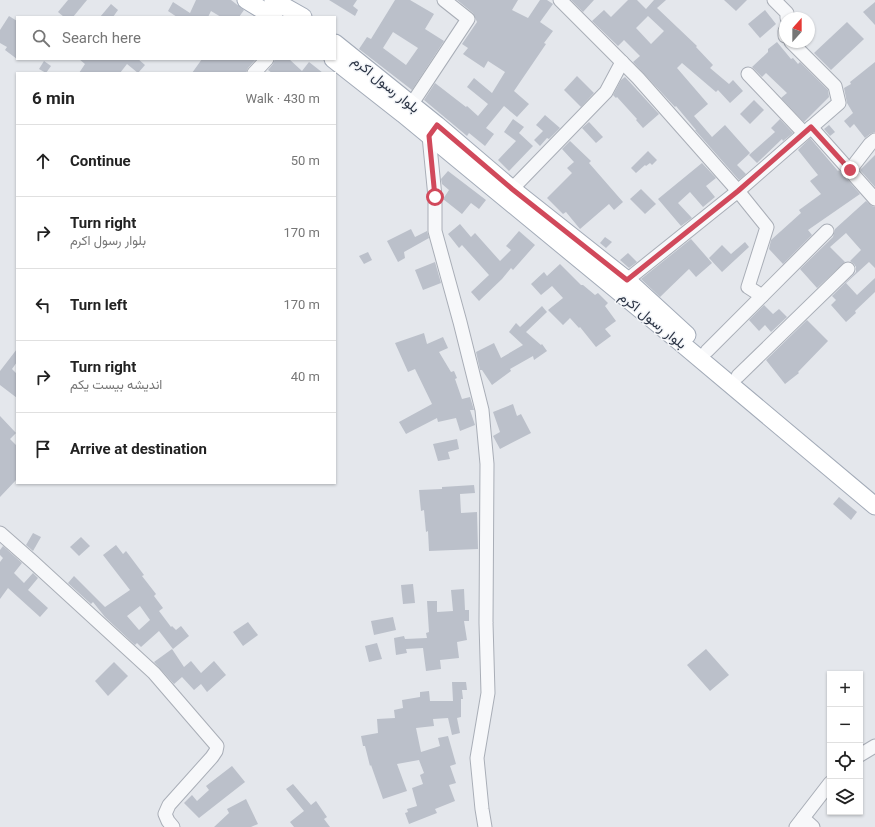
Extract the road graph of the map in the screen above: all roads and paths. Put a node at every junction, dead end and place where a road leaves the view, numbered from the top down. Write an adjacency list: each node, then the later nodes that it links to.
1 (246, 0): 7 (main road)
2 (273, 0): 8 (main road)
3 (444, 0): 16 (street)
4 (560, 0): 13 (street)
5 (774, 0): 6 (street)
6 (786, 12)
7 (272, 16)
8 (301, 16)
9 (336, 44): 16 (main road, بلوار رسول اکرم)
10 (797, 48): 18 (street)
11 (266, 60): 14 (street)
12 (334, 60): 17 (main road, بلوار رسول اکرم)
13 (622, 62): 21 (street); 22 (street)
14 (255, 72)
15 (748, 74): 18 (street)
16 (411, 105): 17 (main road, بلوار رسول اکرم)
17 (433, 130): 21 (main road, بلوار رسول اکرم); 31 (main road, بلوار رسول اکرم); 38 (street)
18 (808, 130): 20 (street); 22 (street)
19 (875, 140): 20 (street)
20 (850, 170): 23 (street)
21 (512, 189): 26 (main road, بلوار رسول اکرم)
22 (738, 191): 26 (street); 27 (street)
23 (875, 199)
24 (827, 231): 27 (street)
25 (848, 269): 29 (street)
26 (627, 280): 28 (main road, بلوار رسول اکرم)
27 (762, 296): 28 (street)
28 (707, 351): 29 (main road, بلوار رسول اکرم)
29 (738, 376): 30 (main road, بلوار رسول اکرم)
30 (875, 491)
31 (875, 506)
32 (0, 533): 37 (street)
33 (875, 746): 34 (street)
34 (863, 753)
35 (827, 787): 36 (street)
36 (800, 822): 39 (street)
37 (173, 827)
38 (485, 827)
39 (813, 827)

